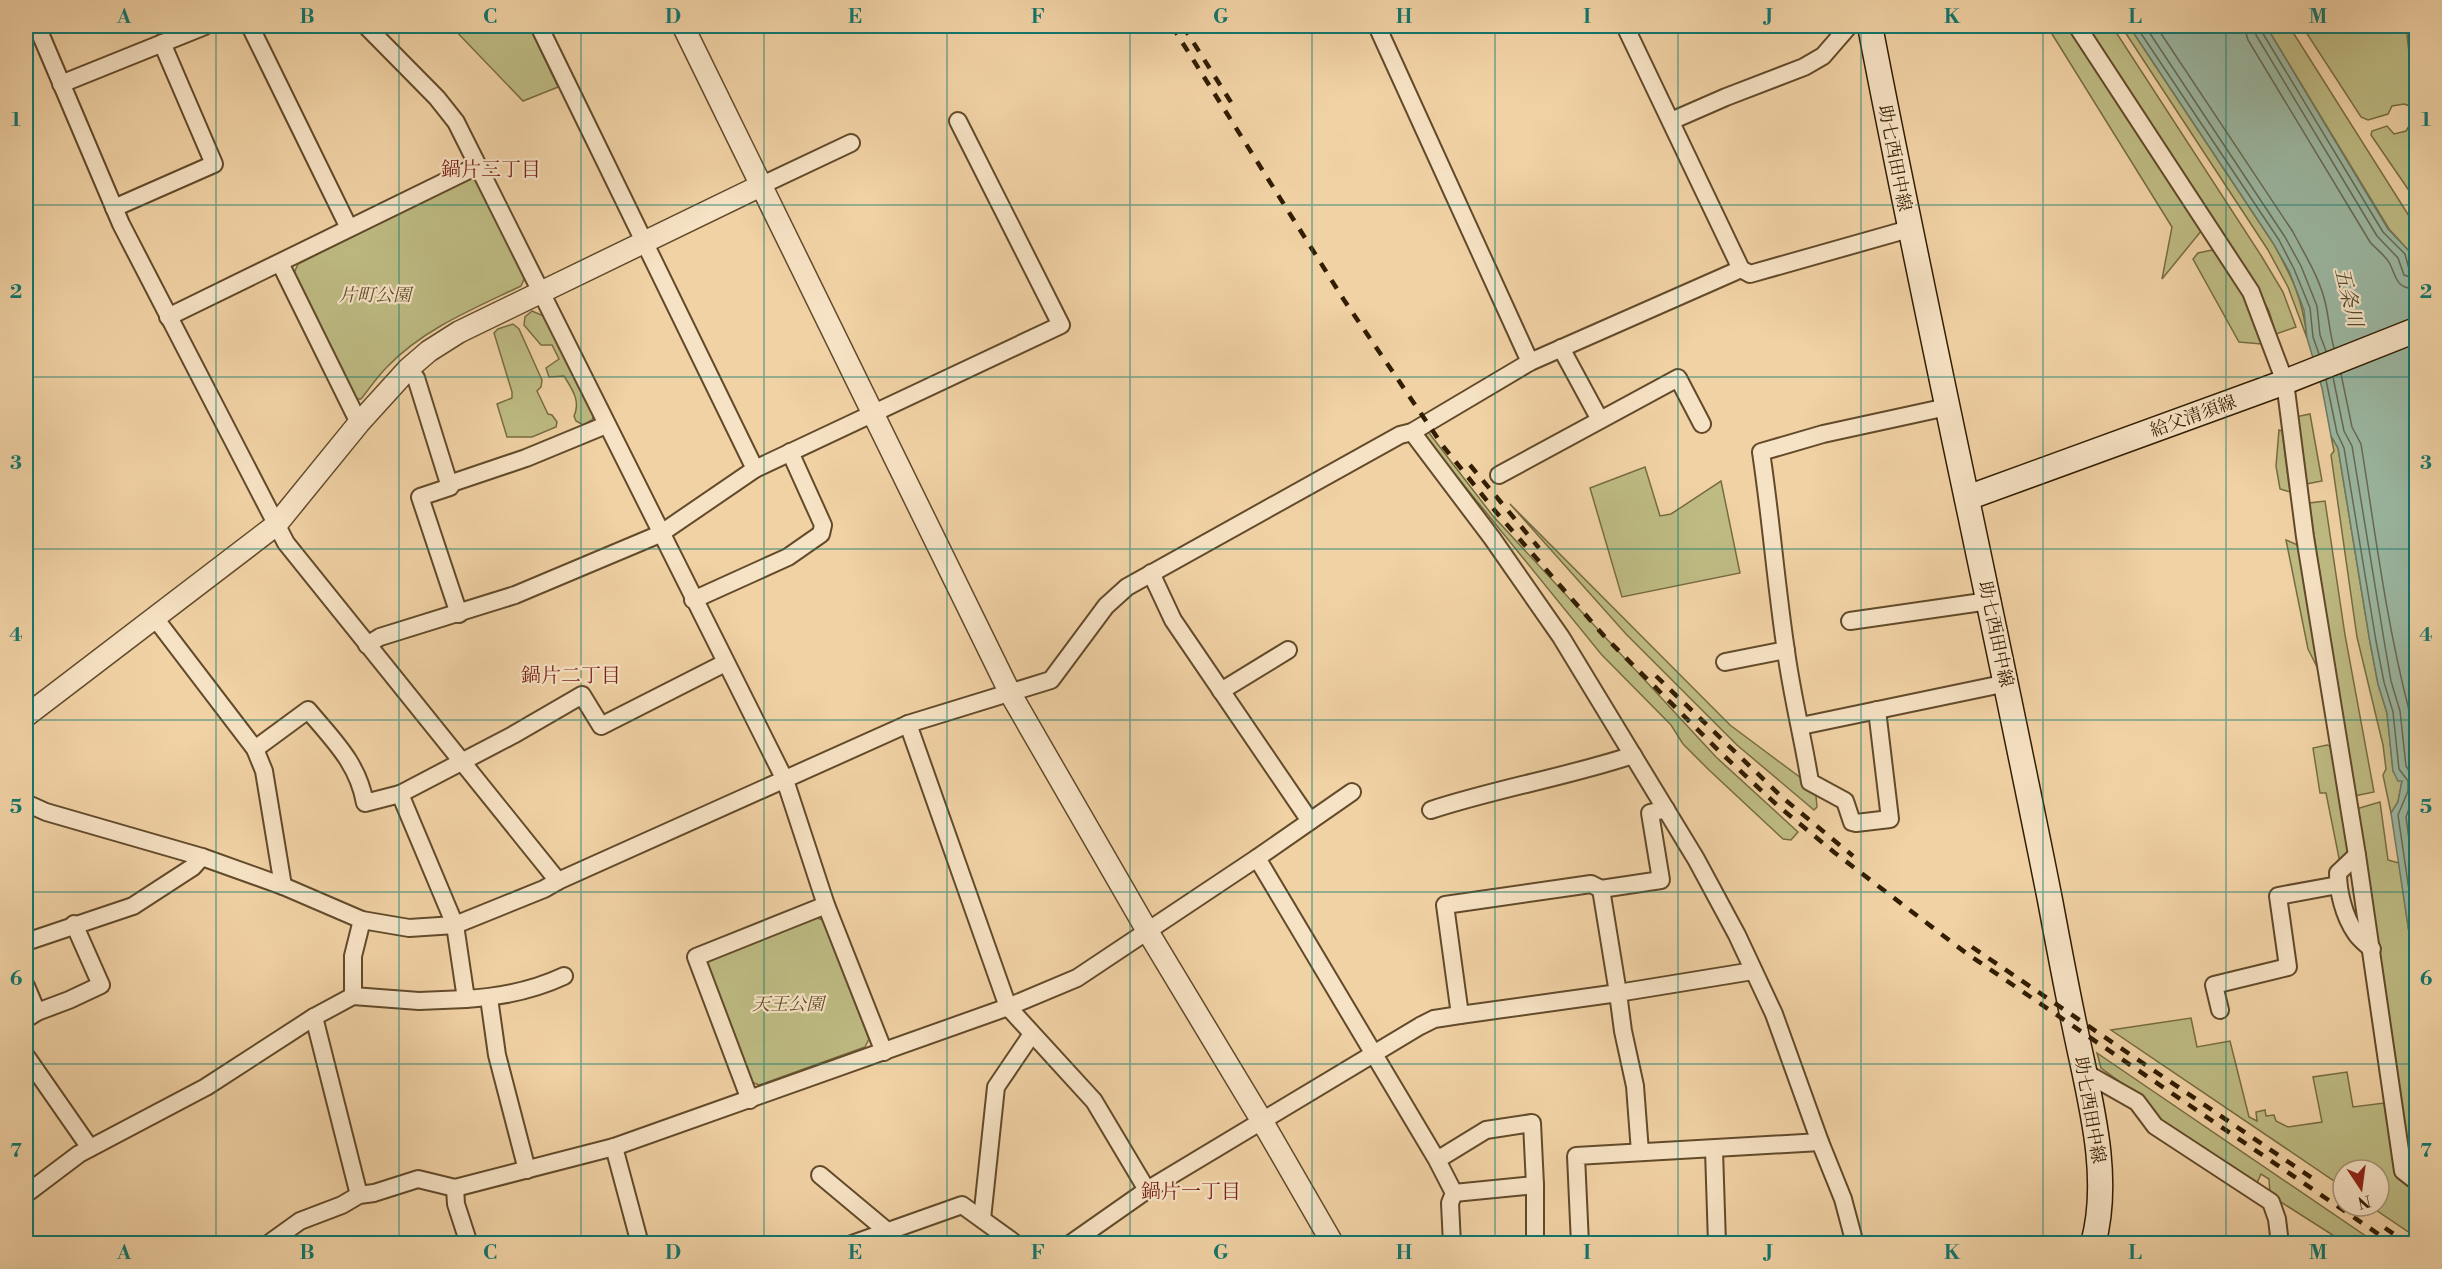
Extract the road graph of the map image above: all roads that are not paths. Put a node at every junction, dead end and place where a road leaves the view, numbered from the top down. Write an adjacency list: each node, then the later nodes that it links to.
1 (37, 26): 13 (street)
2 (205, 26): 12 (street)
3 (250, 26): 20 (street)
4 (366, 26): 17 (street)
5 (539, 26): 22 (street)
6 (683, 26): 18 (street)
7 (1377, 26): 29 (street)
8 (1625, 26): 15 (street)
9 (1849, 26): 15 (street)
10 (1870, 26): 21 (main road, 助七西田中線)
11 (2077, 26): 31 (street)
12 (162, 42): 13 (street); 19 (street)
13 (61, 84): 19 (street)
14 (958, 121): 33 (street)
15 (1671, 121): 24 (street)
16 (851, 143): 18 (street)
17 (477, 165): 20 (street); 25 (street)
18 (760, 186): 22 (street); 33 (street)
19 (114, 208): 26 (street)
20 (349, 228): 23 (street)
21 (1909, 229): 24 (street); 32 (main road, 助七西田中線)
22 (645, 242): 25 (street); 40 (street)
23 (280, 263): 26 (street); 35 (street)
24 (1741, 269): 28 (street)
25 (540, 292): 30 (street); 37 (street)
26 (168, 317): 44 (street)
27 (2416, 330): 31 (main road, 給父清須線)
28 (1561, 348): 29 (street); 34 (street)
29 (1530, 363): 38 (street)
30 (408, 369): 35 (street); 42 (street)
31 (2290, 380): 43 (main road, 給父清須線); 74 (street)
32 (1947, 407): 43 (main road, 助七西田中線); 54 (street)
33 (872, 414): 39 (street); 59 (street)
34 (1600, 420): 36 (street); 41 (street)
35 (359, 423): 44 (street)
36 (1702, 424)
37 (606, 425): 42 (street); 45 (street)
38 (1412, 432): 46 (street); 65 (street)
39 (790, 452): 40 (street); 47 (street)
40 (755, 469): 45 (street)
41 (1499, 475)
42 (449, 484): 49 (street)
43 (1967, 498): 48 (main road, 助七西田中線)
44 (276, 525): 50 (street); 52 (street)
45 (660, 534): 47 (street); 49 (street)
46 (1151, 573): 58 (street); 59 (street)
47 (693, 600): 56 (street)
48 (1989, 601): 51 (street); 57 (main road, 助七西田中線)
49 (459, 614): 52 (street)
50 (155, 618): 61 (street); 64 (street)
51 (1850, 621)
52 (368, 645): 66 (street)
53 (1288, 650): 58 (street)
54 (1786, 650): 55 (street); 63 (street)
55 (1725, 662)
56 (725, 663): 66 (street); 67 (street)
57 (2007, 683): 60 (street); 104 (main road, 助七西田中線)
58 (1221, 691): 73 (street)
59 (1010, 693): 62 (street); 85 (street)
60 (1877, 710): 63 (street); 63 (street)
61 (26, 716)
62 (908, 724): 67 (street); 95 (street)
63 (1801, 726)
64 (255, 749): 69 (street); 79 (street)
65 (1634, 755): 71 (street); 72 (street)
66 (462, 761): 69 (street); 77 (street)
67 (785, 780): 77 (street); 81 (street)
68 (1352, 792): 73 (street)
69 (400, 794): 84 (street)
70 (26, 803): 75 (street)
71 (1666, 809): 80 (street); 88 (street)
72 (1431, 810)
73 (1310, 821): 76 (street)
74 (2357, 855): 78 (street); 87 (street)
75 (202, 857): 79 (street); 83 (street)
76 (1257, 858): 85 (street); 102 (street)
77 (558, 881): 84 (street)
78 (2338, 885): 87 (street); 96 (street)
79 (283, 886): 82 (street)
80 (1601, 889): 91 (street); 97 (street)
81 (825, 904): 101 (street); 105 (street)
82 (362, 920): 84 (street); 92 (street)
83 (74, 924): 86 (street); 98 (street)
84 (455, 925): 94 (street)
85 (1148, 932): 95 (street); 106 (street)
86 (26, 942)
87 (2372, 949): 115 (street)
88 (1754, 971): 91 (street); 107 (street)
89 (564, 976): 93 (street)
90 (26, 986): 98 (street)
91 (1618, 993): 97 (street); 111 (street)
92 (353, 996): 94 (street); 99 (street)
93 (489, 998): 94 (street); 113 (street)
94 (466, 999)
95 (1008, 1007): 100 (street); 101 (street)
96 (2220, 1010)
97 (1460, 1015): 102 (street)
98 (31, 1016)
99 (314, 1017): 109 (street); 121 (street)
100 (1032, 1034): 118 (street); 122 (street)
101 (884, 1052): 105 (street)
102 (1373, 1055): 106 (street); 112 (street)
103 (26, 1056): 109 (street)
104 (2084, 1072): 136 (main road, 助七西田中線); 137 (street)
105 (750, 1100): 108 (street)
106 (1262, 1121): 118 (street); 130 (street)
107 (1820, 1142): 110 (street); 135 (street)
108 (614, 1147): 113 (street); 126 (street)
109 (90, 1148): 120 (street)
110 (1714, 1150): 111 (street); 134 (street)
111 (1640, 1152): 133 (street)
112 (1437, 1160): 116 (street); 119 (street)
113 (527, 1170): 117 (street)
114 (820, 1175): 123 (street)
115 (2416, 1181)
116 (1535, 1185): 119 (street); 132 (street)
117 (455, 1188): 121 (street); 125 (street)
118 (1147, 1190): 129 (street)
119 (1454, 1193): 131 (street)
120 (26, 1194)
121 (359, 1195): 124 (street)
122 (982, 1219): 123 (street); 128 (street)
123 (887, 1231): 127 (street)
124 (268, 1244)
125 (469, 1244)
126 (640, 1244)
127 (852, 1244)
128 (1016, 1244)
129 (1070, 1244)
130 (1333, 1244)
131 (1452, 1244)
132 (1535, 1244)
133 (1580, 1244)
134 (1717, 1244)
135 (1855, 1244)
136 (2093, 1244)
137 (2280, 1244)

